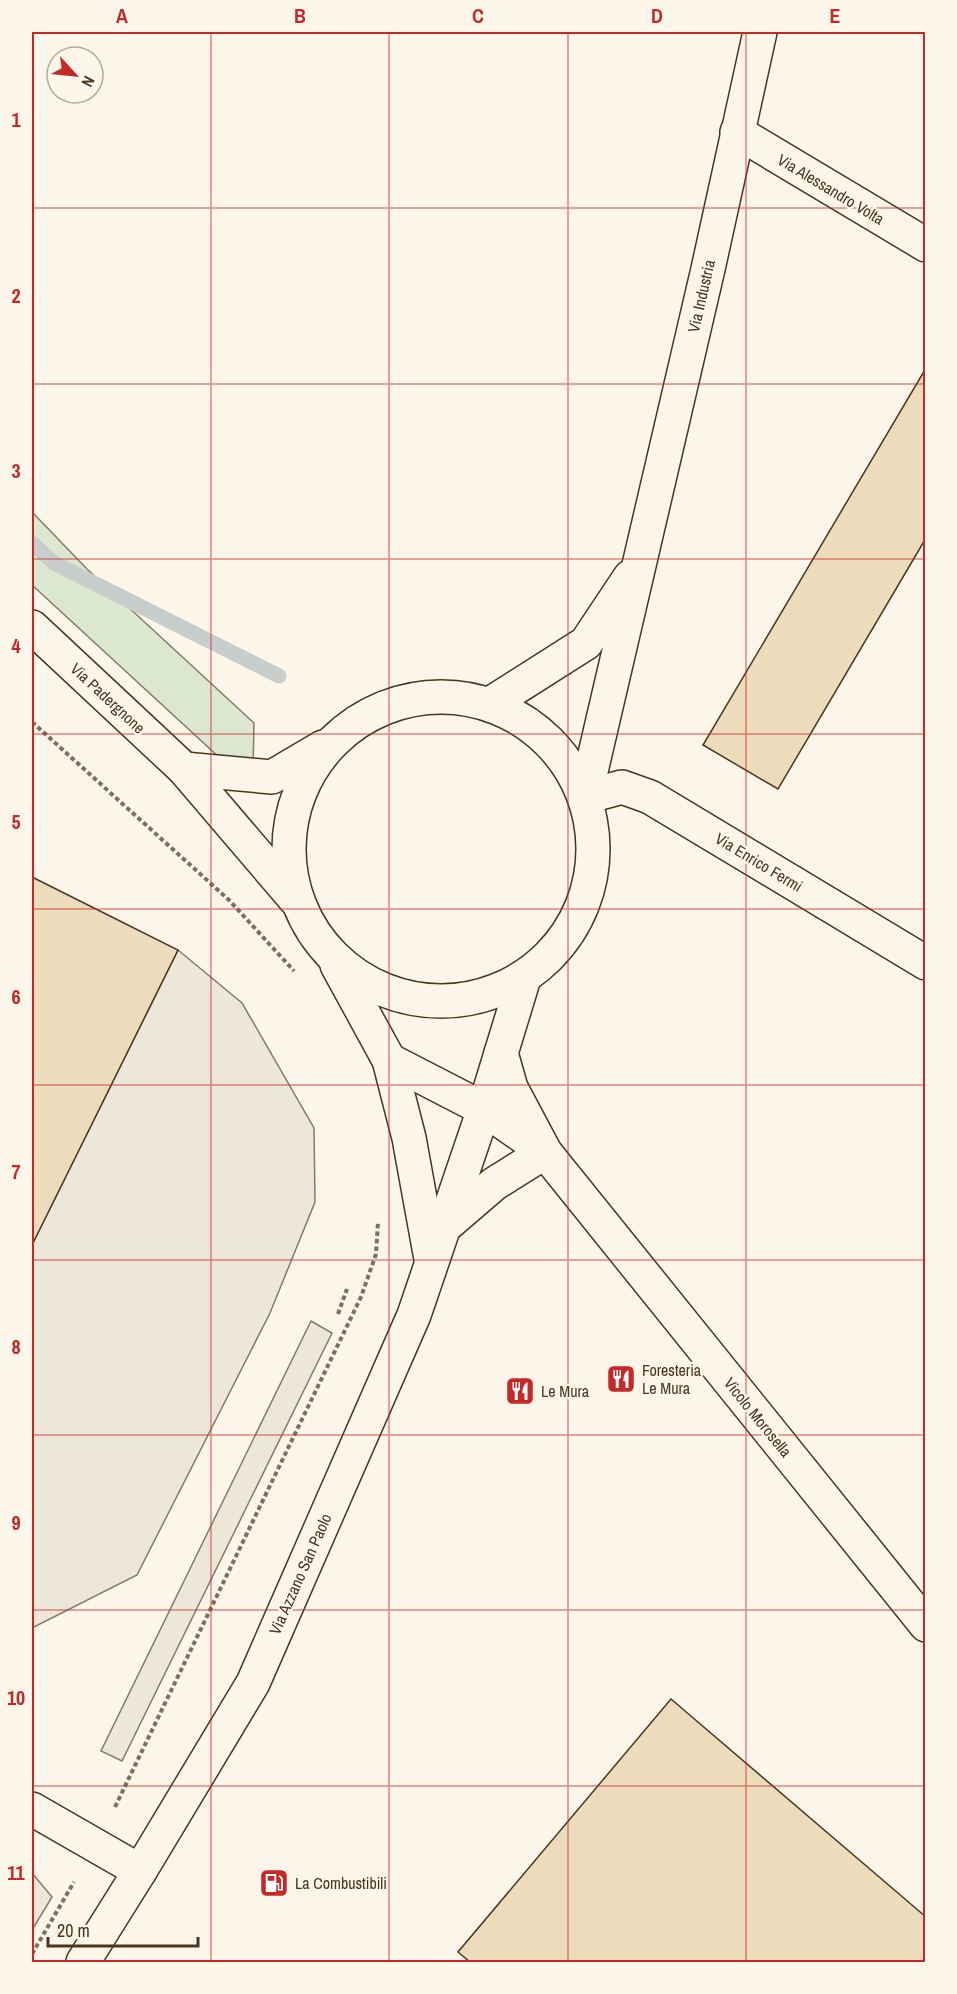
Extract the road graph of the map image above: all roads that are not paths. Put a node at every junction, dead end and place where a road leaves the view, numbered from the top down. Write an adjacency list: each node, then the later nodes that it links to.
1 (760, 32): 2 (street, Via Industria)
2 (737, 132): 3 (street, Via Alessandro Volta); 4 (street, Via Industria)
3 (926, 245)
4 (641, 561): 6 (street, Via Industria); 9 (street, Via Industria)
5 (32, 627): 8 (street, Via Padergnone)
6 (490, 704): 7 (street); 9 (street)
7 (331, 742): 8 (street); 10 (street)
8 (184, 769): 10 (street, Via Padergnone)
9 (585, 796): 12 (street, Via Enrico Fermi); 13 (street)
10 (297, 902): 11 (street)
11 (334, 959): 13 (street); 15 (street, Via Azzano San Paolo)
12 (926, 963)
13 (524, 978): 14 (street, Via Azzano San Paolo)
14 (501, 1053): 16 (street, Via Azzano San Paolo); 17 (street)
15 (389, 1060): 16 (street); 19 (street, Via Azzano San Paolo)
16 (484, 1109): 17 (street); 18 (street, Via Azzano San Paolo)
17 (545, 1152): 18 (street); 20 (street, Vicolo Morosella)
18 (444, 1227): 19 (street, Via Azzano San Paolo)
19 (432, 1263): 22 (street, Via Azzano San Paolo)
20 (926, 1625)
21 (32, 1809): 22 (street)
22 (140, 1871): 23 (street, Via Azzano San Paolo)
23 (83, 1962)

